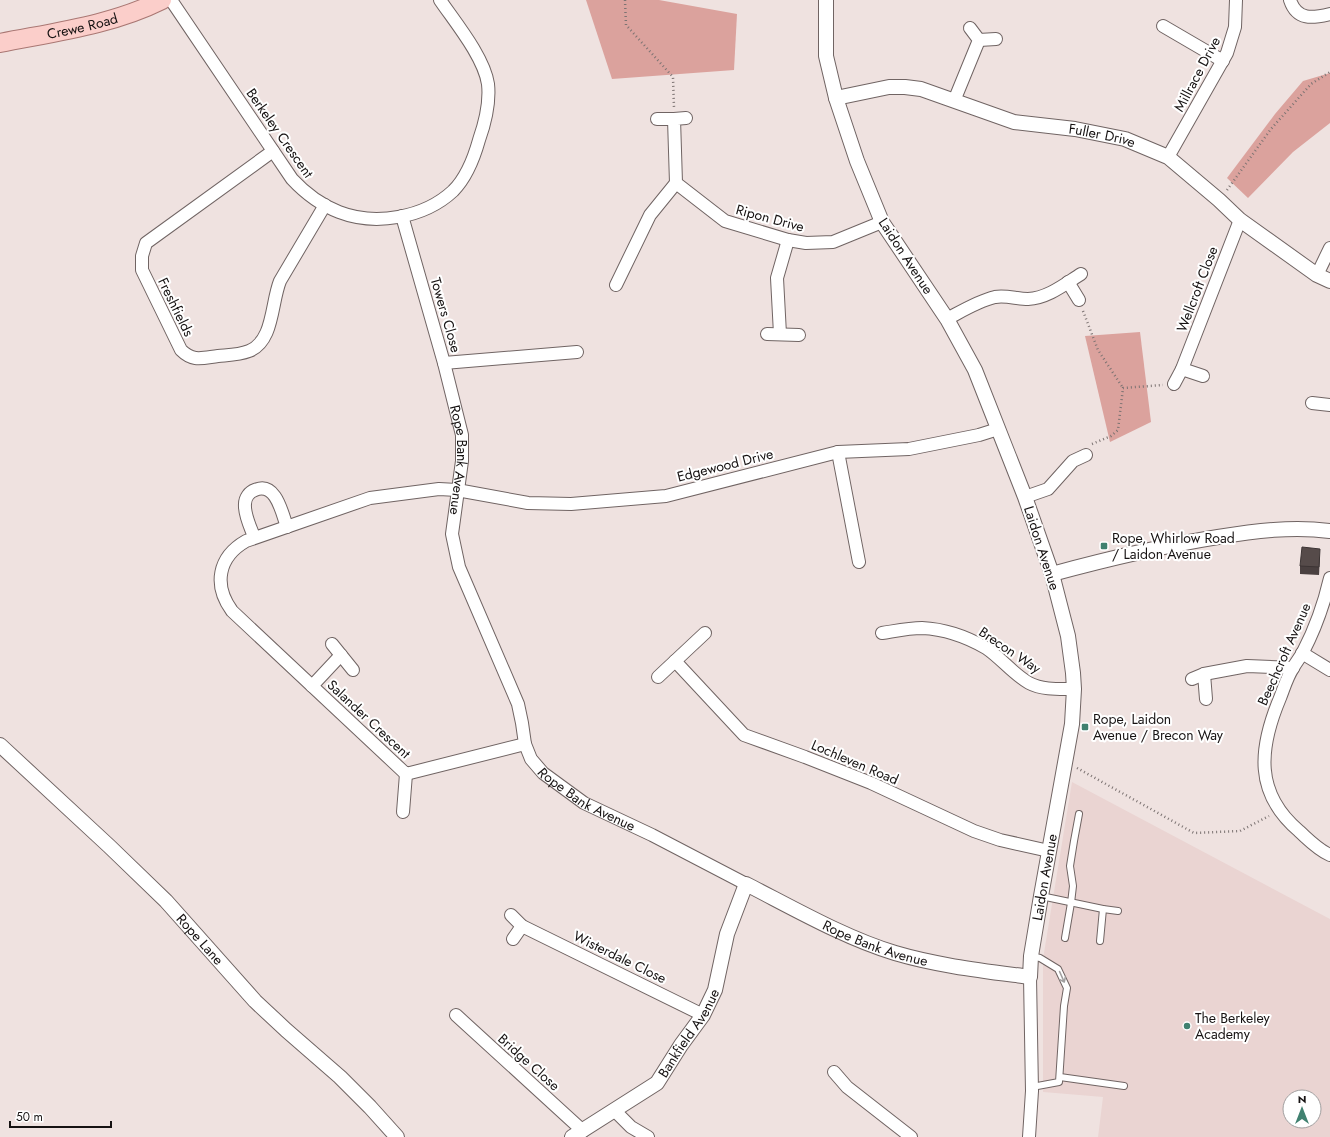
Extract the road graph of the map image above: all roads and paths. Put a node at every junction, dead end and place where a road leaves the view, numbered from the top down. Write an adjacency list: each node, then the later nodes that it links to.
1 (162, 0): 13 (main road, Crewe Road)
2 (171, 0): 20 (street, Berkeley Crescent)
3 (440, 0): 25 (street, Berkeley Crescent)
4 (625, 0): 18 (path)
5 (826, 0): 16 (street, Laidon Avenue)
6 (1236, 0): 14 (street, Millrace Drive)
7 (1290, 0): 8 (street)
8 (1330, 14)
9 (1163, 26): 14 (street)
10 (970, 28): 11 (street)
11 (979, 40): 12 (street); 17 (street)
12 (996, 40)
13 (0, 43)
14 (1223, 61): 21 (street, Millrace Drive)
15 (1330, 72): 23 (path)
16 (836, 98): 17 (street, Fuller Drive); 27 (street, Laidon Avenue)
17 (954, 101): 21 (street, Fuller Drive)
18 (680, 118): 19 (street); 22 (street)
19 (657, 119)
20 (272, 151): 24 (street, Berkeley Crescent); 24 (street, Freshfields)
21 (1168, 157): 23 (street, Fuller Drive)
22 (676, 183): 28 (street, Ripon Drive); 33 (street)
23 (1220, 200): 26 (street, Fuller Drive)
24 (326, 206): 25 (street, Berkeley Crescent)
25 (402, 216): 40 (street, Towers Close)
26 (1240, 220): 31 (street, Fuller Drive); 41 (street, Wellcroft Close)
27 (882, 222): 28 (street, Ripon Drive); 35 (street, Laidon Avenue)
28 (788, 240): 37 (street)
29 (1330, 248): 31 (street)
30 (1081, 274): 32 (street)
31 (1324, 278)
32 (1068, 282): 34 (street); 35 (street)
33 (616, 285)
34 (1079, 300): 44 (path)
35 (947, 319): 47 (street, Laidon Avenue)
36 (767, 334): 37 (street)
37 (780, 334): 38 (street)
38 (799, 335)
39 (577, 352): 40 (street, Towers Close)
40 (444, 363): 50 (street, Rope Bank Avenue)
41 (1182, 368): 42 (street); 43 (street, Wellcroft Close)
42 (1203, 376)
43 (1174, 384): 44 (path)
44 (1123, 388): 49 (path)
45 (1312, 403): 46 (street)
46 (1330, 405)
47 (998, 429): 48 (street, Edgewood Drive); 51 (street, Laidon Avenue)
48 (838, 452): 50 (street, Edgewood Drive); 55 (street)
49 (1086, 455): 51 (street)
50 (457, 490): 52 (street, Salander Crescent); 73 (street, Rope Bank Avenue)
51 (1025, 497): 56 (street, Laidon Avenue)
52 (287, 527): 54 (street, Salander Crescent); 54 (street)
53 (1330, 531): 56 (street)
54 (254, 537): 70 (street, Salander Crescent)
55 (859, 562)
56 (1052, 574): 71 (street, Laidon Avenue)
57 (1330, 578): 61 (street, Beechcroft Avenue)
58 (882, 633): 71 (street, Brecon Way)
59 (705, 634): 63 (street)
60 (332, 644): 62 (street, Salander Crescent)
61 (1302, 653): 64 (street, Beechcroft Avenue); 66 (street)
62 (341, 655): 65 (street, Salander Crescent); 70 (street, Salander Crescent)
63 (675, 661): 68 (street); 80 (street, Lochleven Road)
64 (1293, 668): 67 (street); 78 (street, Beechcroft Avenue)
65 (353, 670)
66 (1330, 670)
67 (1204, 674): 69 (street); 72 (street)
68 (658, 677)
69 (1192, 679)
70 (312, 686): 76 (street, Salander Crescent)
71 (1074, 689): 75 (street, Laidon Avenue)
72 (1206, 699)
73 (525, 744): 76 (street, Salander Crescent); 82 (street, Rope Bank Avenue)
74 (0, 745): 102 (street, Rope Lane)
75 (1065, 761): 78 (path); 80 (street, Laidon Avenue)
76 (406, 774): 77 (street, Salander Crescent)
77 (403, 812)
78 (1274, 813): 81 (street, Beechcroft Avenue)
79 (1079, 814): 84 (lane)
80 (1049, 851): 83 (street, Laidon Avenue)
81 (1330, 855)
82 (746, 884): 93 (street, Rope Bank Avenue); 95 (street, Bankfield Avenue)
83 (1041, 896): 84 (lane); 92 (street, Laidon Avenue)
84 (1071, 903): 85 (lane); 90 (lane)
85 (1103, 909): 86 (lane); 91 (lane)
86 (1118, 911)
87 (511, 915): 88 (street, Wisterdale Close)
88 (522, 926): 89 (street); 95 (street, Wisterdale Close)
89 (513, 938)
90 (1065, 938)
91 (1100, 940)
92 (1031, 956): 93 (street, Laidon Avenue); 97 (lane, one-way to 97)
93 (1030, 977): 99 (street, Laidon Avenue)
94 (456, 1015): 101 (street, Bridge Close)
95 (703, 1015): 100 (street, Bankfield Avenue)
96 (834, 1072): 104 (street)
97 (1060, 1077): 98 (lane); 99 (lane)
98 (1124, 1086)
99 (1032, 1088): 105 (street, Laidon Avenue)
100 (615, 1111): 101 (street, Bankfield Avenue); 103 (street)
101 (577, 1134)
102 (397, 1137)
103 (648, 1137)
104 (911, 1137)
105 (1030, 1137)

